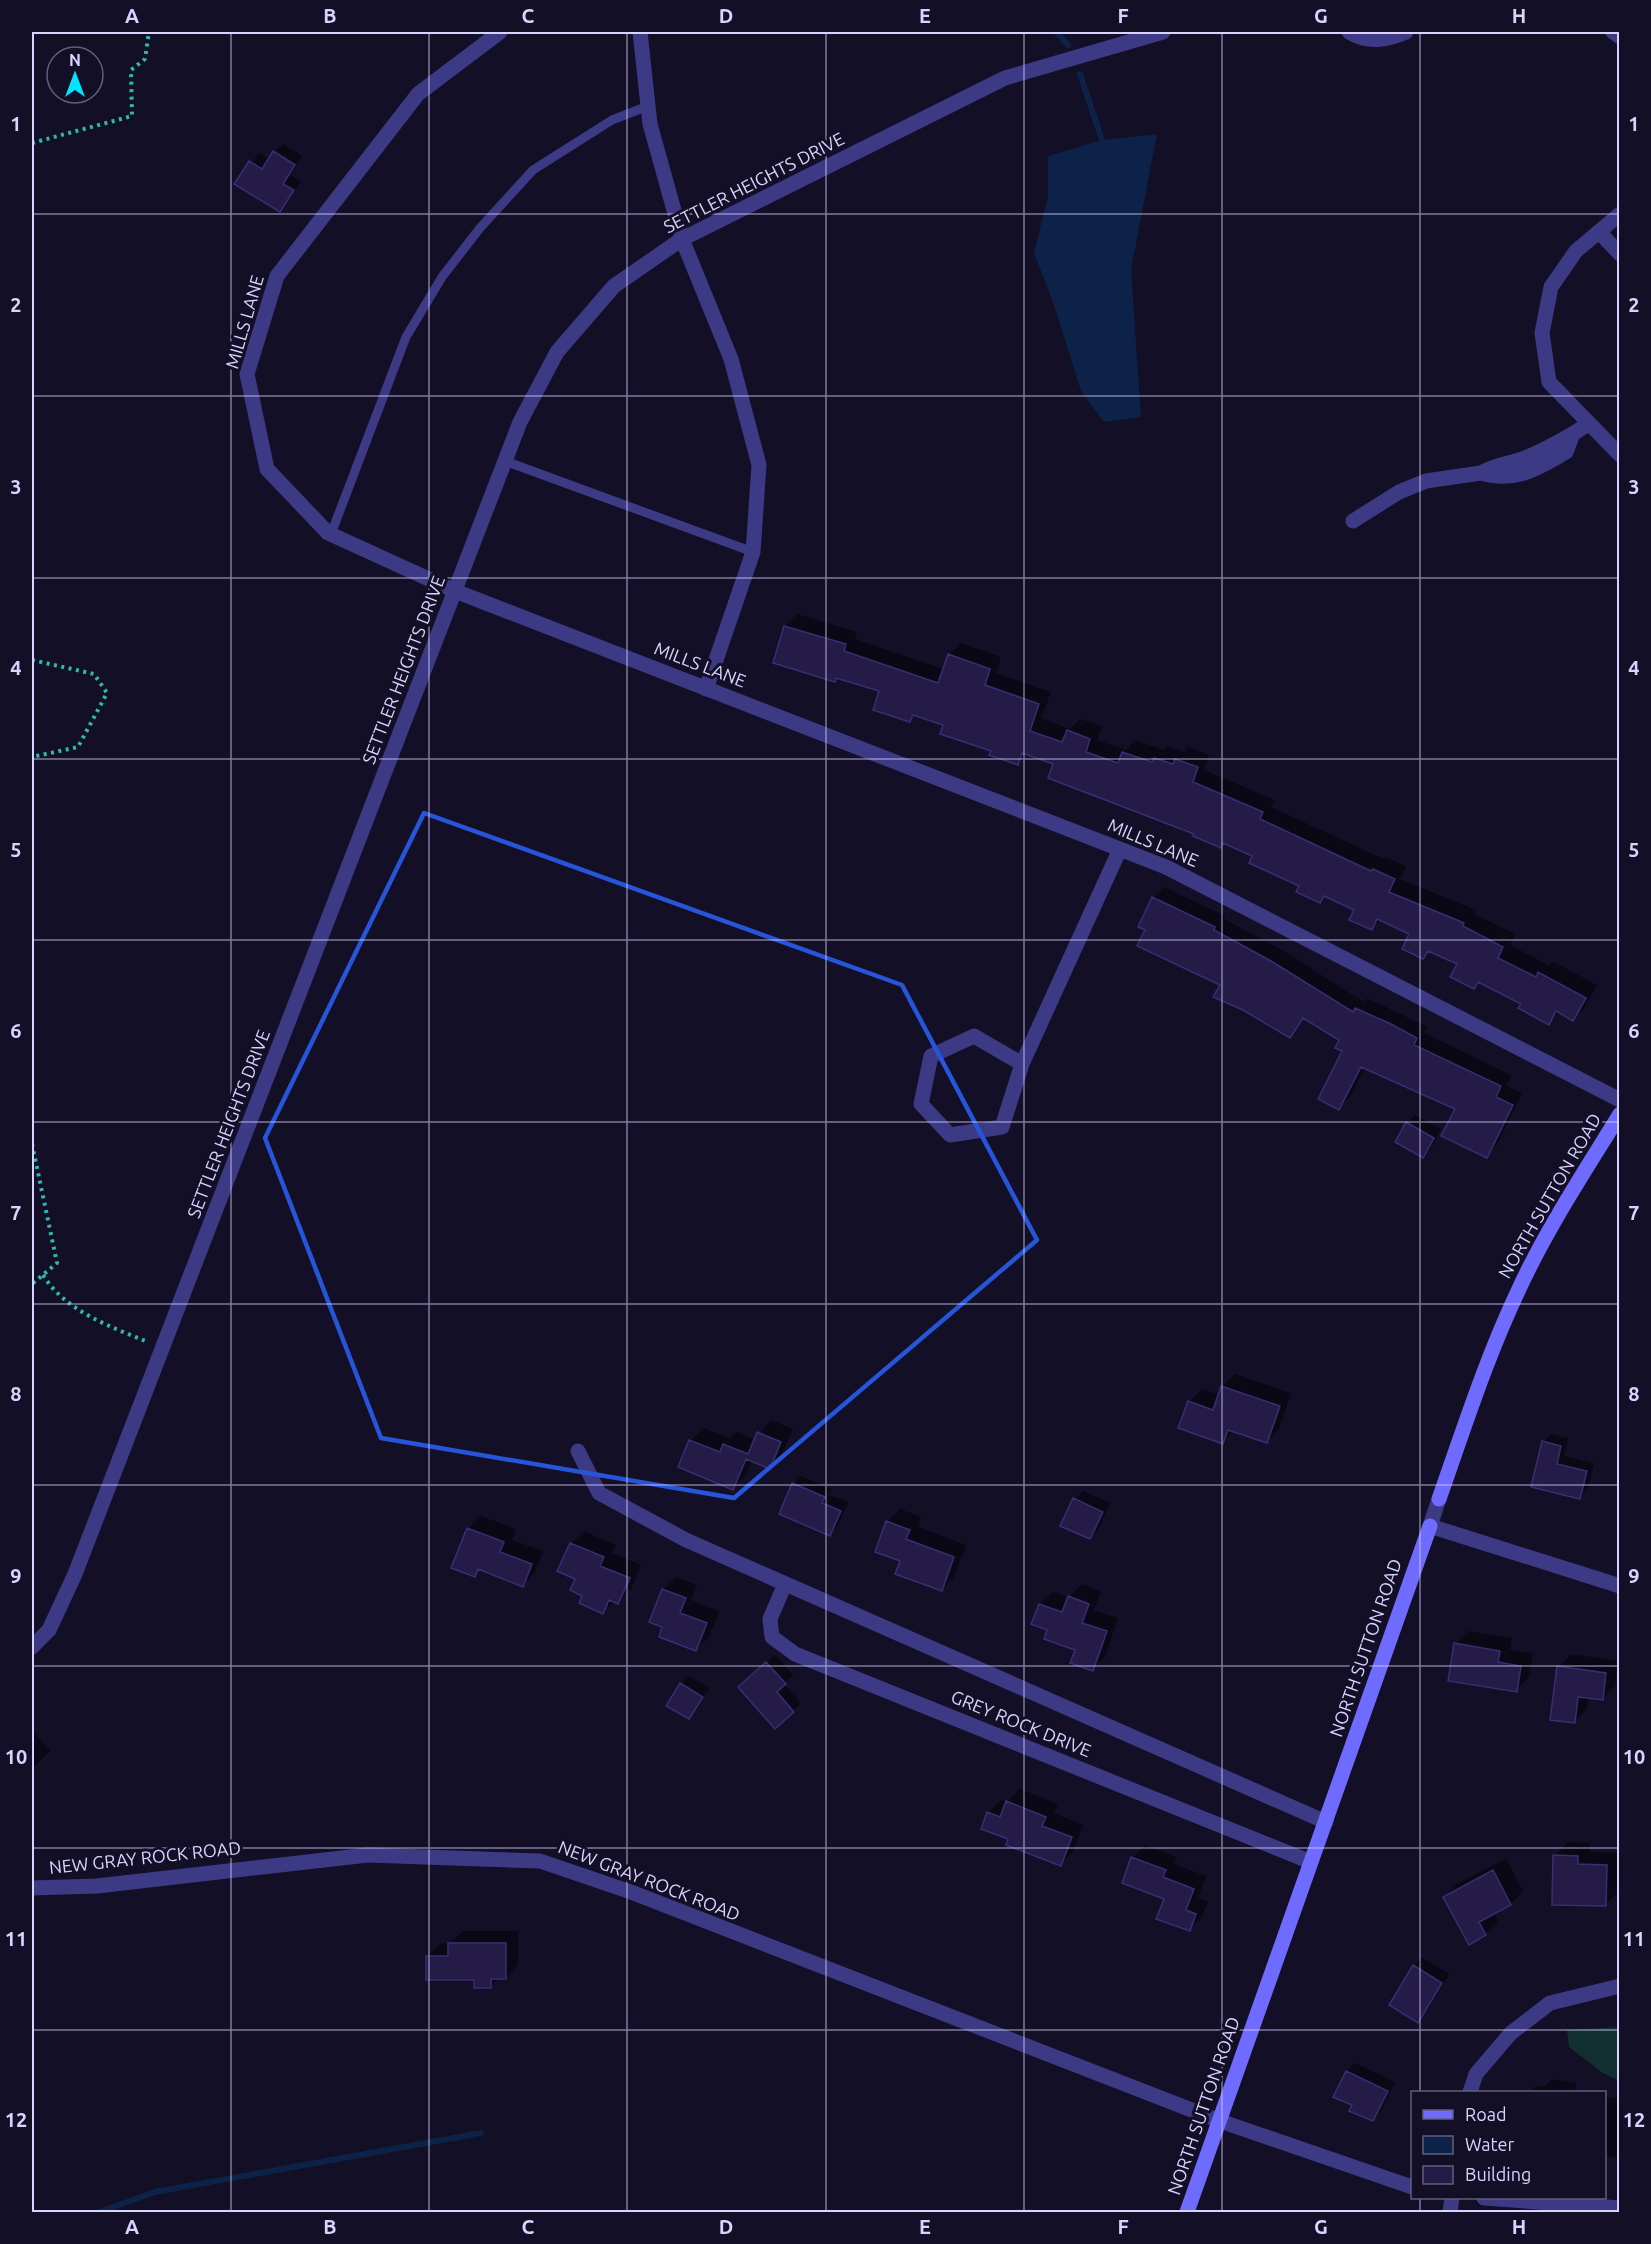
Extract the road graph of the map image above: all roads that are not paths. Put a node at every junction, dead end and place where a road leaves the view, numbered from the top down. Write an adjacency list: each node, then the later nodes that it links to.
1 (500, 32): 17 (street, MILLS LANE)
2 (640, 32): 8 (street)
3 (1162, 32): 11 (street, SETTLER HEIGHTS DRIVE)
4 (1349, 32): 5 (street)
5 (1406, 32)
6 (1613, 32): 7 (street)
7 (1620, 37)
8 (648, 106): 11 (street); 17 (lane)
9 (1620, 214): 10 (street)
10 (1599, 232): 12 (street); 13 (street)
11 (682, 239): 15 (street, SETTLER HEIGHTS DRIVE); 18 (street)
12 (1620, 254)
13 (1589, 423): 14 (street); 16 (street)
14 (1620, 454)
15 (505, 461): 18 (lane); 19 (street, SETTLER HEIGHTS DRIVE)
16 (1353, 521)
17 (331, 534): 19 (street, MILLS LANE)
18 (753, 552): 20 (street)
19 (455, 591): 20 (street, MILLS LANE); 30 (street, SETTLER HEIGHTS DRIVE)
20 (706, 688): 21 (street, MILLS LANE)
21 (1120, 849): 22 (street); 23 (street, MILLS LANE)
22 (1022, 1064): 22 (street)
23 (1620, 1100)
24 (1620, 1114): 26 (main road, NORTH SUTTON ROAD)
25 (578, 1451): 28 (street, GREY ROCK DRIVE)
26 (1439, 1498): 27 (street, NORTH SUTTON ROAD)
27 (1430, 1526): 29 (street); 31 (main road, NORTH SUTTON ROAD)
28 (785, 1584): 31 (street, GREY ROCK DRIVE); 32 (street, GREY ROCK DRIVE)
29 (1620, 1586)
30 (32, 1647)
31 (1326, 1822): 32 (main road, NORTH SUTTON ROAD)
32 (1311, 1862): 36 (main road, NORTH SUTTON ROAD)
33 (32, 1888): 36 (street, NEW GRAY ROCK ROAD)
34 (1620, 1986): 35 (street)
35 (1470, 2091)
36 (1221, 2121): 37 (street, NEW GRAY ROCK ROAD); 40 (main road, NORTH SUTTON ROAD)
37 (1411, 2186)
38 (1498, 2199): 39 (street)
39 (1620, 2208)
40 (1186, 2212)

